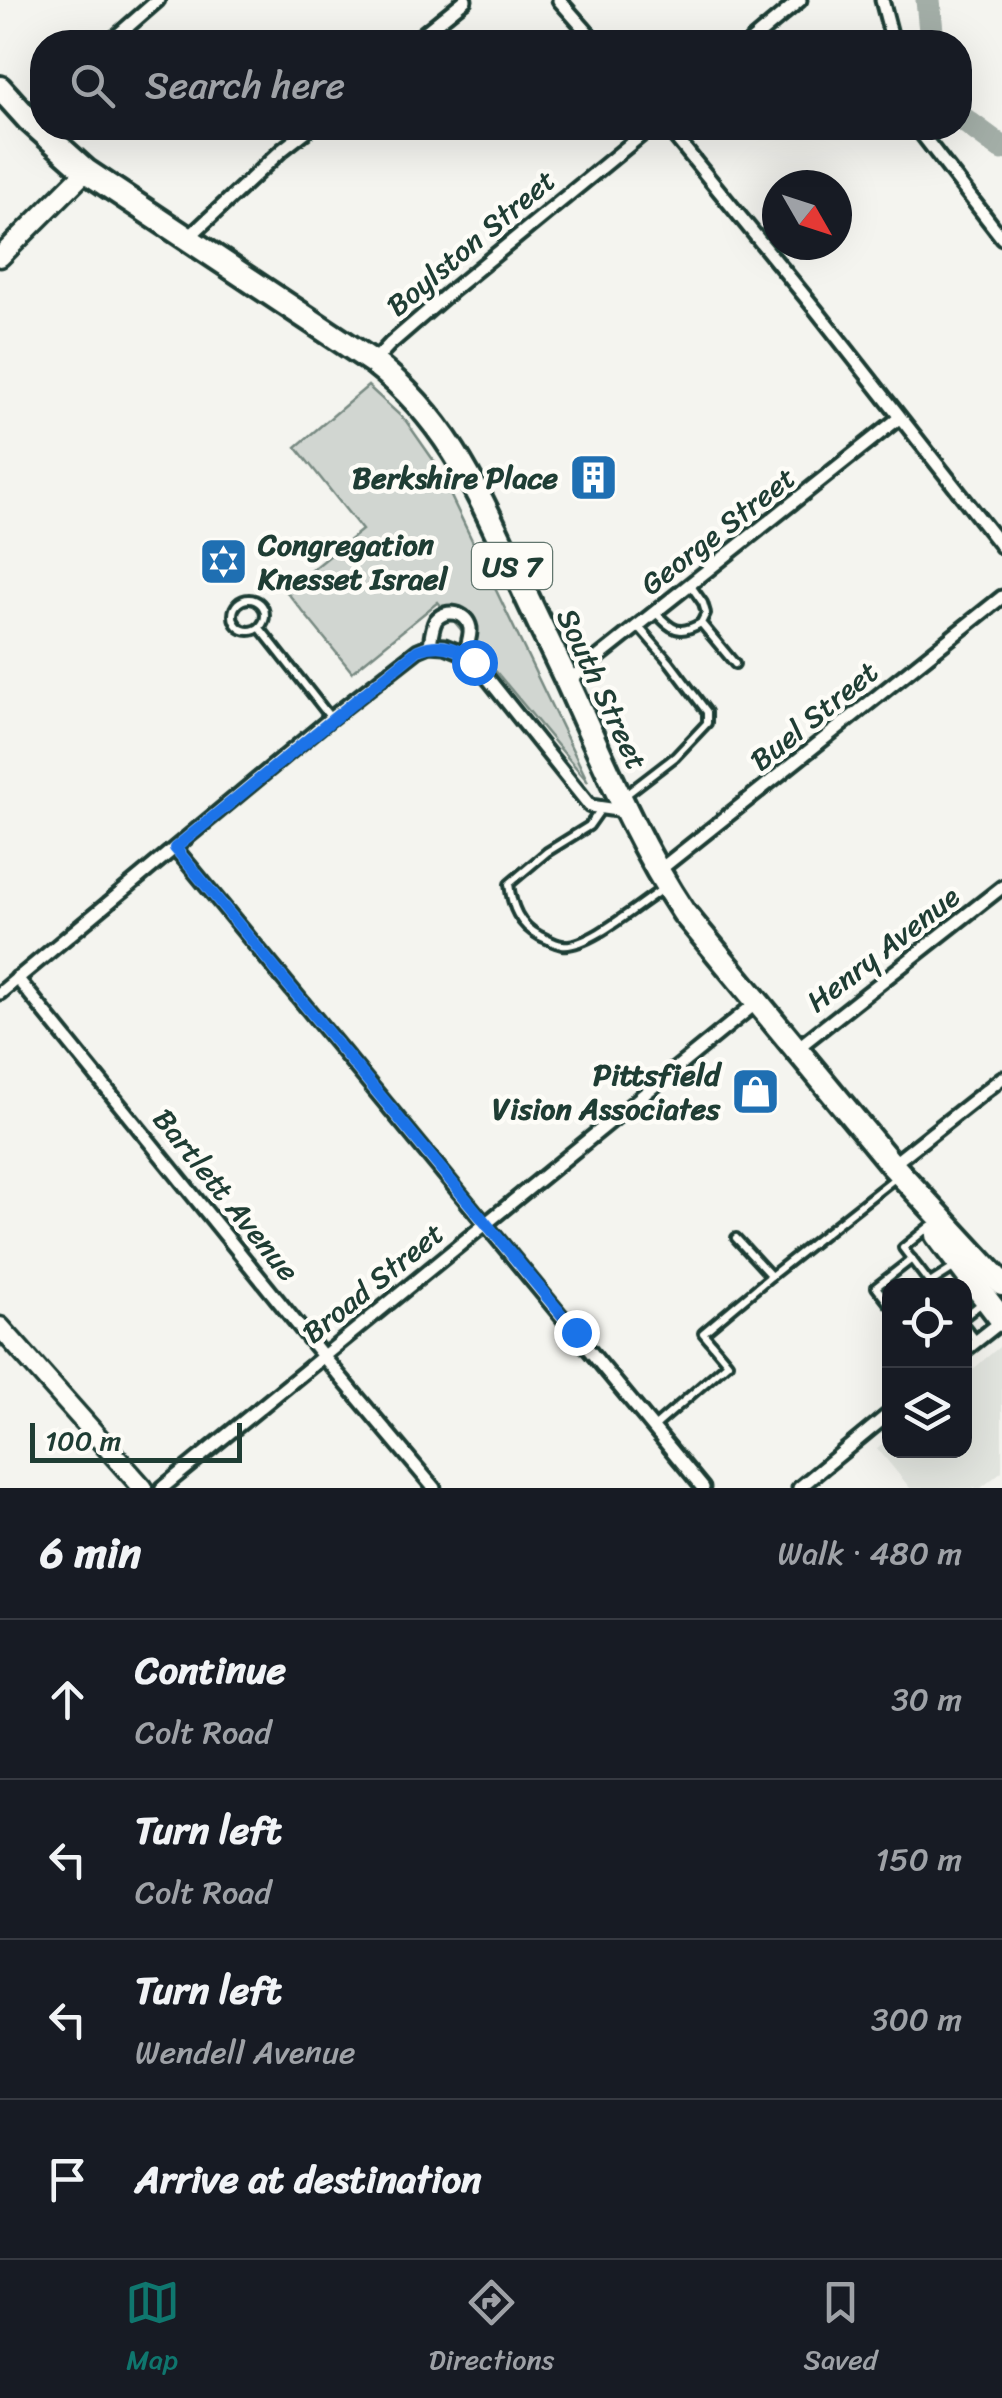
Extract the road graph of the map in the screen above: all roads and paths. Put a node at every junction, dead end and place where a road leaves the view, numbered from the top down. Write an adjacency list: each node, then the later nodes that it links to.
1 (158, 0): 6 (street)
2 (465, 0): 7 (street)
3 (559, 0): 8 (street)
4 (800, 0): 9 (street)
5 (882, 0): 10 (street)
6 (124, 30)
7 (429, 30)
8 (585, 30)
9 (764, 30)
10 (890, 30)
11 (0, 88): 12 (highway, South Street / US 7)
12 (30, 109)
13 (59, 140): 18 (highway, South Street / US 7)
14 (295, 140): 20 (street)
15 (635, 140): 22 (street, Boylston Street)
16 (678, 140): 23 (street)
17 (926, 140): 19 (street)
18 (86, 171): 20 (highway, South Street / US 7); 21 (street)
19 (1002, 238)
20 (187, 239): 22 (highway, South Street / US 7)
21 (0, 257)
22 (373, 362): 34 (highway, South Street / US 7)
23 (899, 418): 24 (street); 25 (street, George Street)
24 (1002, 547)
25 (690, 584): 27 (street, George Street); 28 (lane)
26 (1002, 597): 38 (street, Buel Street)
27 (656, 612): 28 (lane); 29 (street, George Street)
28 (701, 623): 33 (lane)
29 (638, 626): 34 (street, George Street); 36 (lane)
30 (260, 628): 30 (lane); 35 (lane)
31 (430, 645): 32 (street); 32 (street); 35 (street)
32 (466, 654): 36 (street)
33 (735, 664)
34 (567, 682): 36 (highway, South Street / US 7)
35 (331, 718): 37 (street)
36 (615, 806): 38 (highway, South Street / US 7); 38 (lane)
37 (175, 848): 40 (street); 46 (street)
38 (662, 880): 42 (highway, South Street / US 7)
39 (1002, 887): 43 (street, Henry Avenue)
40 (17, 978): 41 (street); 62 (street, Bartlett Avenue)
41 (0, 993)
42 (756, 1003): 43 (highway, South Street / US 7); 46 (street, Broad Street)
43 (796, 1050): 45 (highway, South Street / US 7)
44 (1002, 1078): 45 (street)
45 (894, 1171): 47 (highway, South Street / US 7); 51 (lane); 55 (highway, South Street / US 7)
46 (486, 1224): 62 (street, Broad Street); 64 (street)
47 (930, 1226): 49 (lane); 50 (highway, South Street / US 7)
48 (736, 1238): 51 (lane)
49 (912, 1259): 52 (lane); 53 (lane)
50 (960, 1264): 54 (lane); 55 (highway, South Street / US 7)
51 (771, 1276): 64 (lane)
52 (888, 1278)
53 (926, 1278)
54 (940, 1278)
55 (994, 1292): 56 (lane); 57 (highway, South Street / US 7)
56 (972, 1310)
57 (1002, 1320): 60 (street)
58 (0, 1328): 65 (street)
59 (972, 1336): 60 (lane)
60 (976, 1341): 61 (street)
61 (972, 1344)
62 (324, 1356): 66 (street, Broad Street); 67 (street, Bartlett Avenue)
63 (882, 1420): 69 (street)
64 (654, 1427): 68 (street)
65 (142, 1488)
66 (162, 1488)
67 (434, 1488)
68 (703, 1488)
69 (799, 1488)

